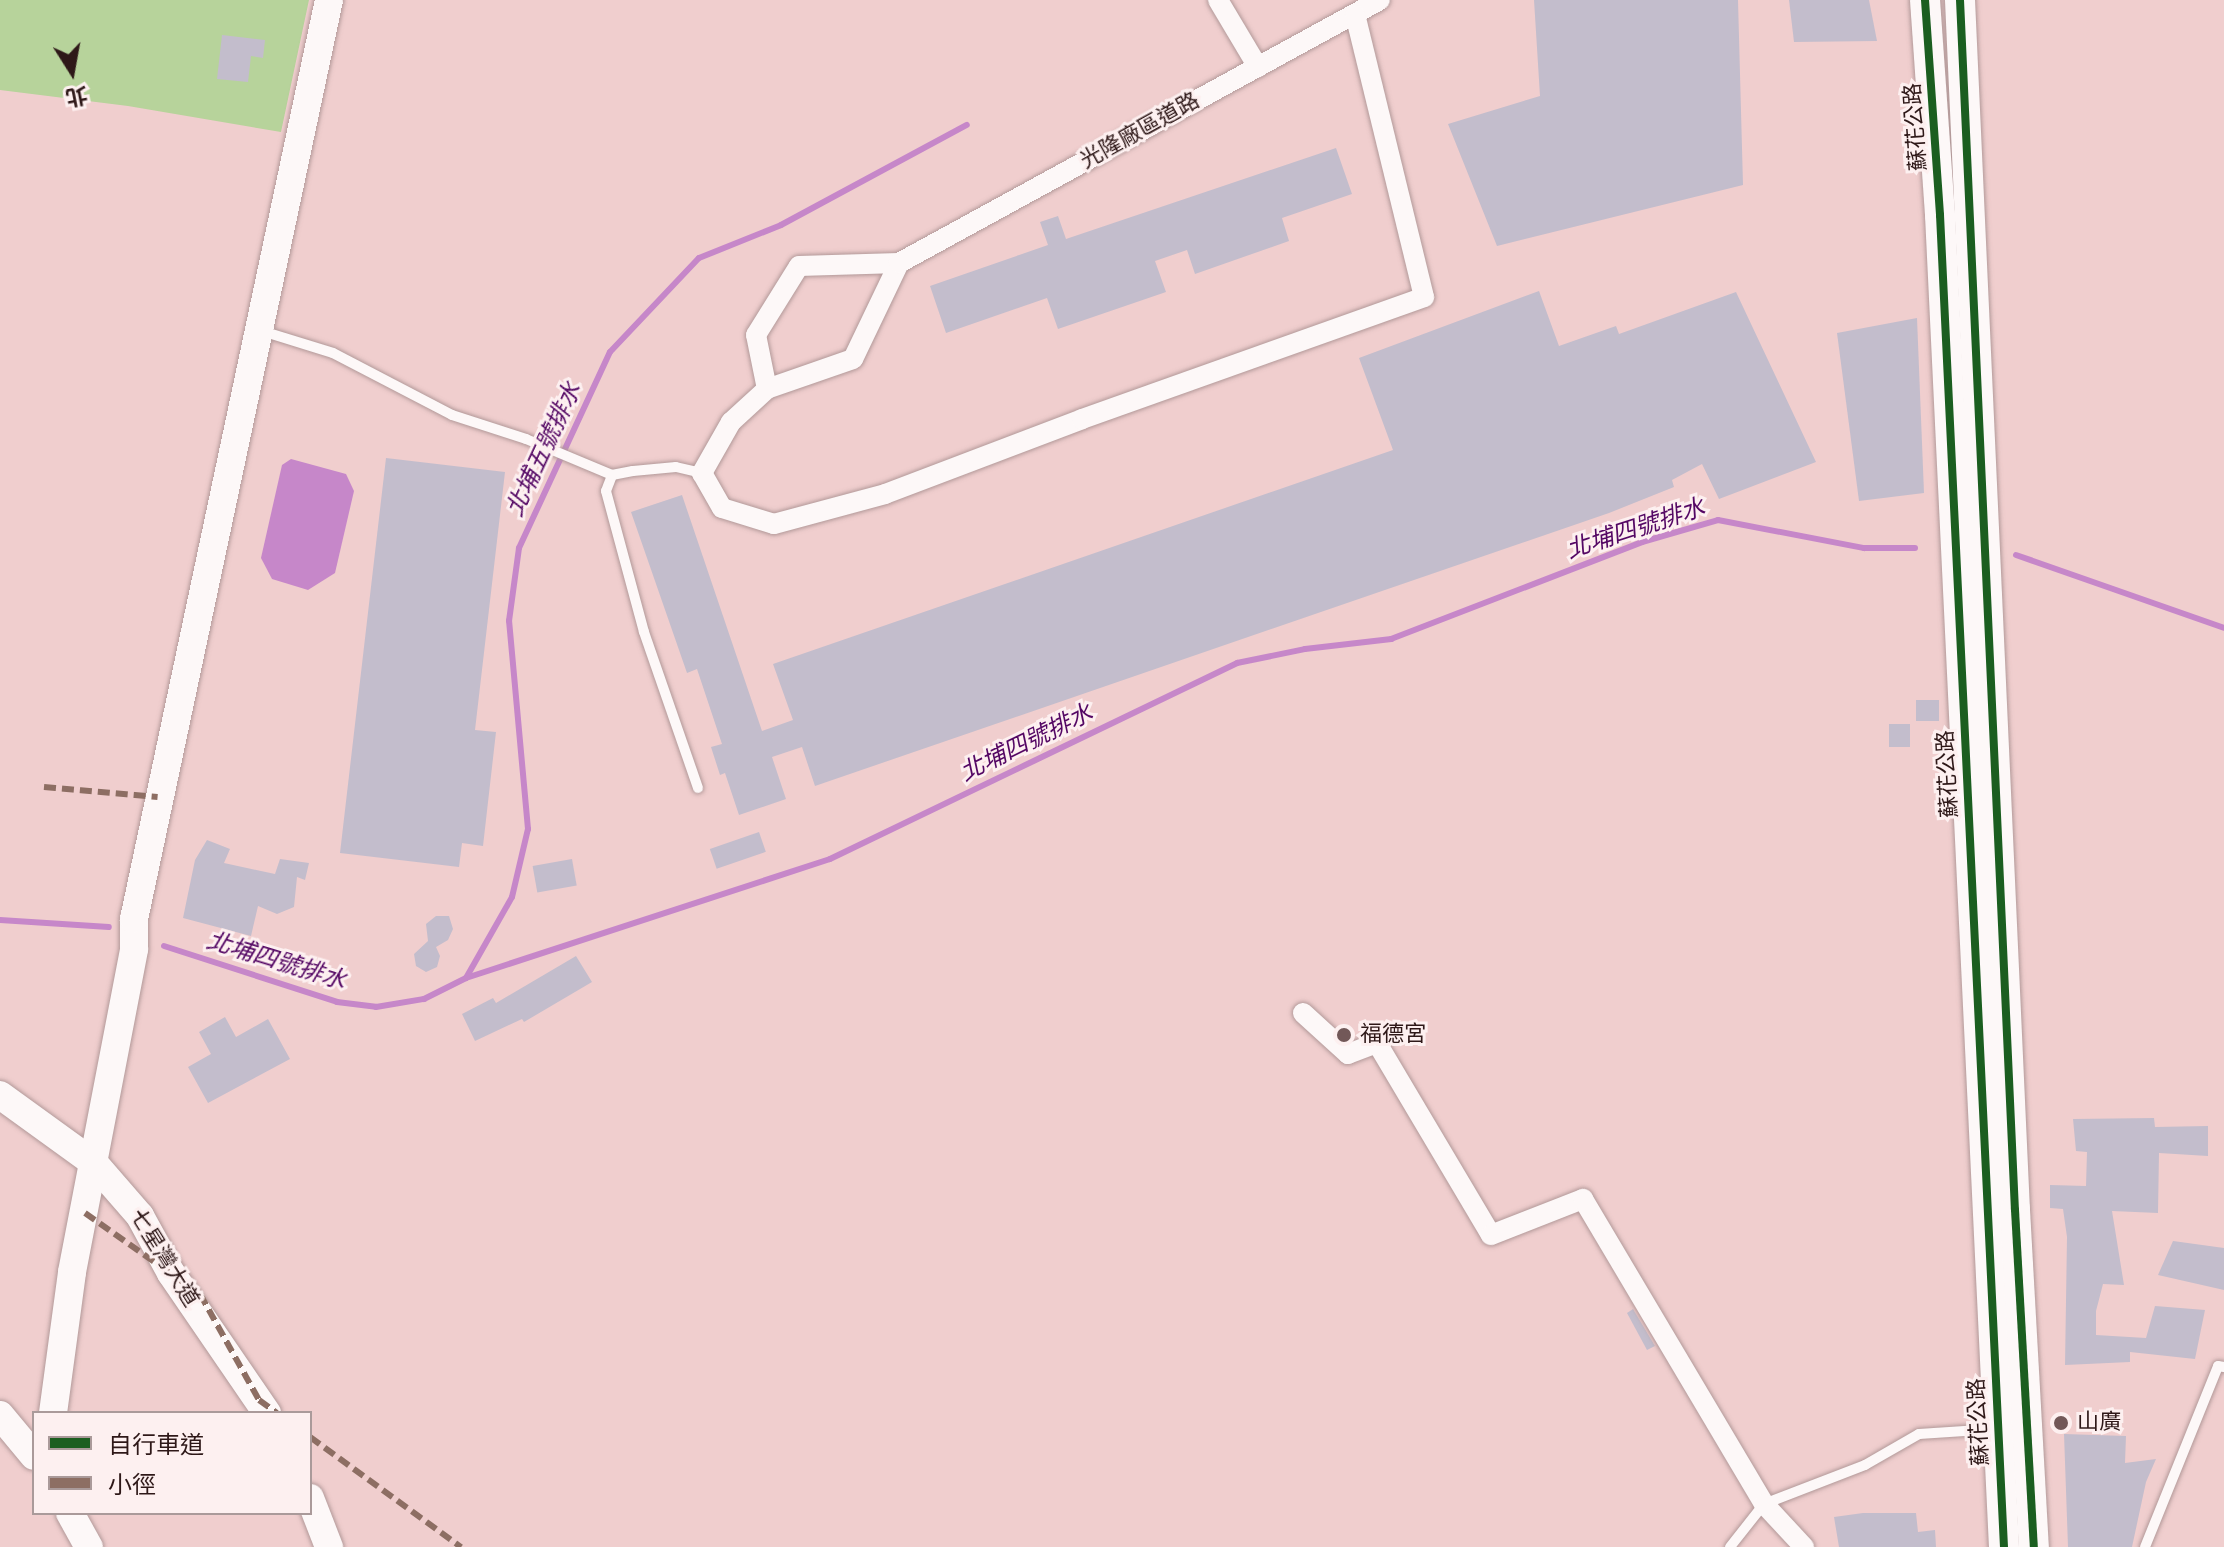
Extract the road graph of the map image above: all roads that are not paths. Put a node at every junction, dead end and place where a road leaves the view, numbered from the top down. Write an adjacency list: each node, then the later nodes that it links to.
1 (329, 0): 9 (street)
2 (1218, 0): 7 (street)
3 (1380, 0): 6 (street, 光隆廠區道路)
4 (1925, 0): 16 (main road, 蘇花公路)
5 (1960, 0): 16 (main road, 蘇花公路)
6 (1355, 15): 7 (street, 光隆廠區道路); 11 (street)
7 (1258, 67): 8 (street, 光隆廠區道路)
8 (899, 263): 10 (street); 10 (street, 光隆廠區道路)
9 (262, 331): 12 (lane); 17 (street)
10 (767, 389): 11 (street)
11 (702, 473): 12 (lane)
12 (612, 475): 13 (lane)
13 (698, 788)
14 (1303, 1013): 25 (street)
15 (0, 1095): 17 (street, 七星灣大道)
16 (1996, 1120): 22 (main road, 蘇花公路)
17 (94, 1163): 19 (street); 20 (street, 七星灣大道)
18 (2224, 1367): 33 (lane)
19 (53, 1411)
20 (266, 1411)
21 (0, 1415): 23 (street)
22 (2012, 1429): 25 (lane); 31 (main road, 蘇花公路); 32 (main road, 蘇花公路)
23 (32, 1454)
24 (312, 1503): 28 (street)
25 (1764, 1504): 29 (lane); 30 (street)
26 (71, 1515): 27 (street)
27 (89, 1547)
28 (329, 1547)
29 (1730, 1547)
30 (1804, 1547)
31 (2004, 1547)
32 (2034, 1547)
33 (2145, 1547)

